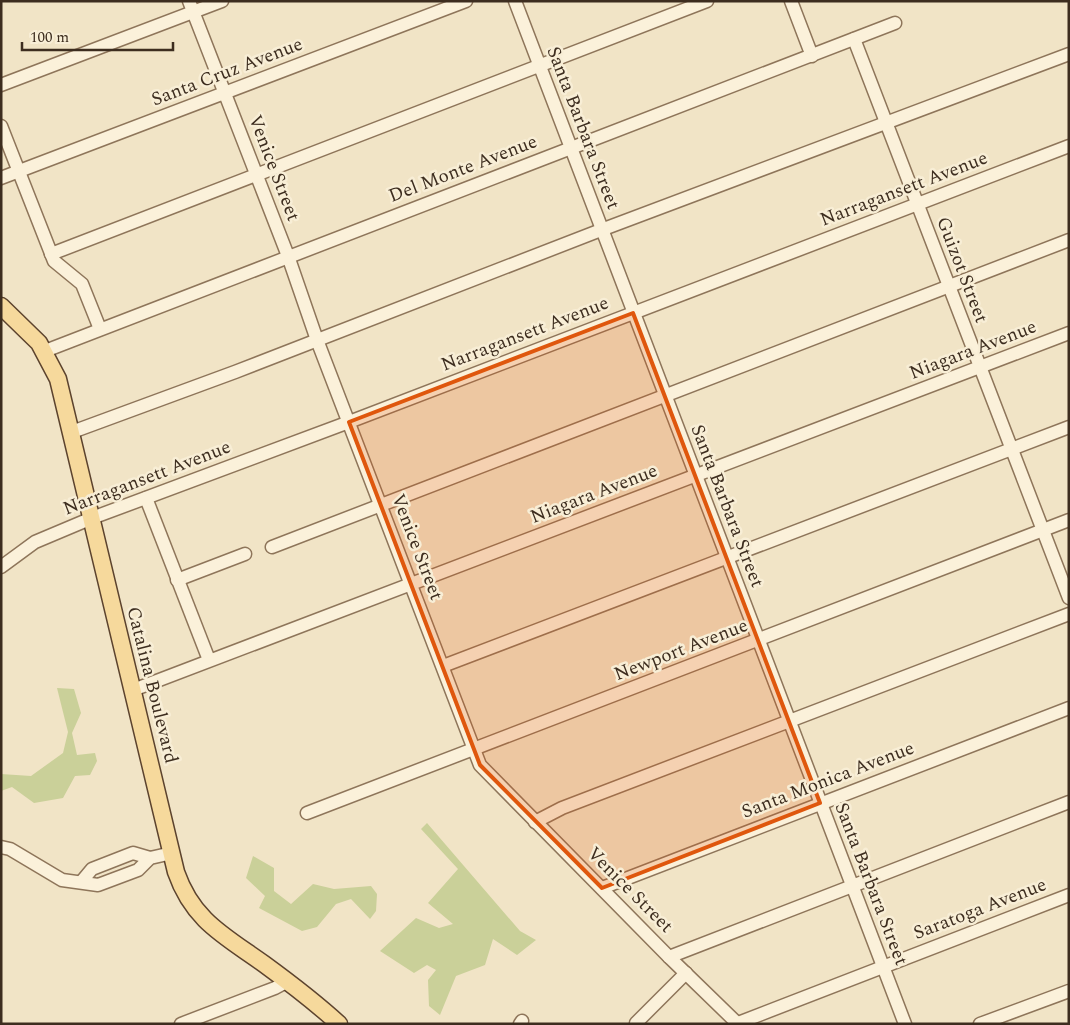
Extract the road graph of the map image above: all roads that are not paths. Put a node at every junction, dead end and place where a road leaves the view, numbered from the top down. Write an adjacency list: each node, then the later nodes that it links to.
1 (222, 1): 6 (street)
2 (466, 1): 13 (street, Santa Cruz Avenue)
3 (515, 1): 11 (street, Santa Barbara Street)
4 (707, 1): 11 (street)
5 (791, 1): 10 (street)
6 (191, 7): 12 (street); 13 (street, Venice Street)
7 (895, 23): 8 (street, Del Monte Avenue)
8 (854, 39): 10 (street, Del Monte Avenue); 14 (street, Guizot Street)
9 (1069, 54): 14 (street)
10 (812, 56): 17 (street, Del Monte Avenue)
11 (540, 67): 17 (street, Santa Barbara Street); 19 (street)
12 (1, 85)
13 (224, 93): 18 (street, Santa Cruz Avenue); 19 (street, Venice Street)
14 (885, 124): 21 (street, Guizot Street); 22 (street)
15 (1, 126): 18 (street)
16 (1069, 146): 21 (street, Narragansett Avenue)
17 (570, 148): 22 (street, Santa Barbara Street); 25 (street, Del Monte Avenue)
18 (19, 172): 20 (street, Santa Cruz Avenue); 24 (street)
19 (256, 175): 24 (street); 25 (street, Venice Street)
20 (1, 178)
21 (917, 205): 26 (street, Guizot Street); 28 (street, Narragansett Avenue)
22 (601, 230): 28 (street, Santa Barbara Street); 31 (street)
23 (1069, 240): 26 (street)
24 (51, 254): 29 (street)
25 (288, 256): 29 (street, Del Monte Avenue); 31 (street, Venice Street)
26 (948, 287): 33 (street, Guizot Street); 34 (street)
27 (1, 306): 32 (main road, Catalina Boulevard)
28 (633, 312): 34 (street, Santa Barbara Street); 35 (street, Narragansett Avenue)
29 (100, 329): 32 (street, Del Monte Avenue)
30 (1069, 333): 33 (street, Niagara Avenue)
31 (317, 340): 35 (street, Venice Street); 37 (street)
32 (45, 351): 37 (main road, Catalina Boulevard)
33 (980, 367): 38 (street, Guizot Street); 39 (street, Niagara Avenue)
34 (664, 395): 39 (street, Santa Barbara Street); 41 (street)
35 (349, 422): 40 (street, Narragansett Avenue); 41 (street, Venice Street)
36 (1069, 427): 38 (street)
37 (72, 432): 42 (main road, Catalina Boulevard)
38 (1012, 449): 44 (street, Guizot Street); 47 (street)
39 (696, 476): 47 (street, Santa Barbara Street); 50 (street, Niagara Avenue)
40 (146, 498): 42 (street, Narragansett Avenue); 49 (street)
41 (381, 504): 45 (street); 50 (street, Venice Street)
42 (92, 518): 48 (street, Narragansett Avenue); 56 (main road, Catalina Boulevard)
43 (1069, 520): 44 (street, Newport Avenue)
44 (1042, 530): 51 (street, Guizot Street); 53 (street, Newport Avenue)
45 (272, 547)
46 (244, 554): 49 (street)
47 (727, 558): 53 (street, Santa Barbara Street); 55 (street)
48 (1, 567)
49 (177, 580): 54 (street)
50 (412, 584): 54 (street, Niagara Avenue); 55 (street, Venice Street)
51 (1069, 598)
52 (1069, 614): 58 (street)
53 (759, 640): 58 (street, Santa Barbara Street); 59 (street, Newport Avenue)
54 (209, 660): 56 (street, Niagara Avenue)
55 (443, 666): 59 (street, Venice Street)
56 (133, 690): 65 (main road, Catalina Boulevard)
57 (1069, 708): 61 (street, Santa Monica Avenue)
58 (789, 721): 61 (street, Santa Barbara Street); 63 (street)
59 (474, 748): 62 (street, Newport Avenue); 63 (street, Venice Street)
60 (1069, 802): 66 (street)
61 (820, 803): 66 (street, Santa Barbara Street); 67 (street, Santa Monica Avenue)
62 (307, 812)
63 (535, 822): 67 (street, Venice Street)
64 (1, 847): 65 (street)
65 (172, 852): 72 (main road, Catalina Boulevard)
66 (852, 886): 69 (street); 70 (street, Santa Barbara Street)
67 (602, 888): 69 (street, Venice Street)
68 (1069, 895): 70 (street, Saratoga Avenue)
69 (669, 957): 71 (street, Venice Street)
70 (883, 967): 75 (street, Saratoga Avenue); 78 (street, Santa Barbara Street)
71 (686, 973): 74 (street); 75 (street, Venice Street)
72 (288, 981): 76 (street); 77 (main road, Catalina Boulevard)
73 (1069, 991): 79 (street)
74 (636, 1023)
75 (738, 1023)
76 (181, 1024)
77 (339, 1024)
78 (905, 1024)
79 (980, 1024)

